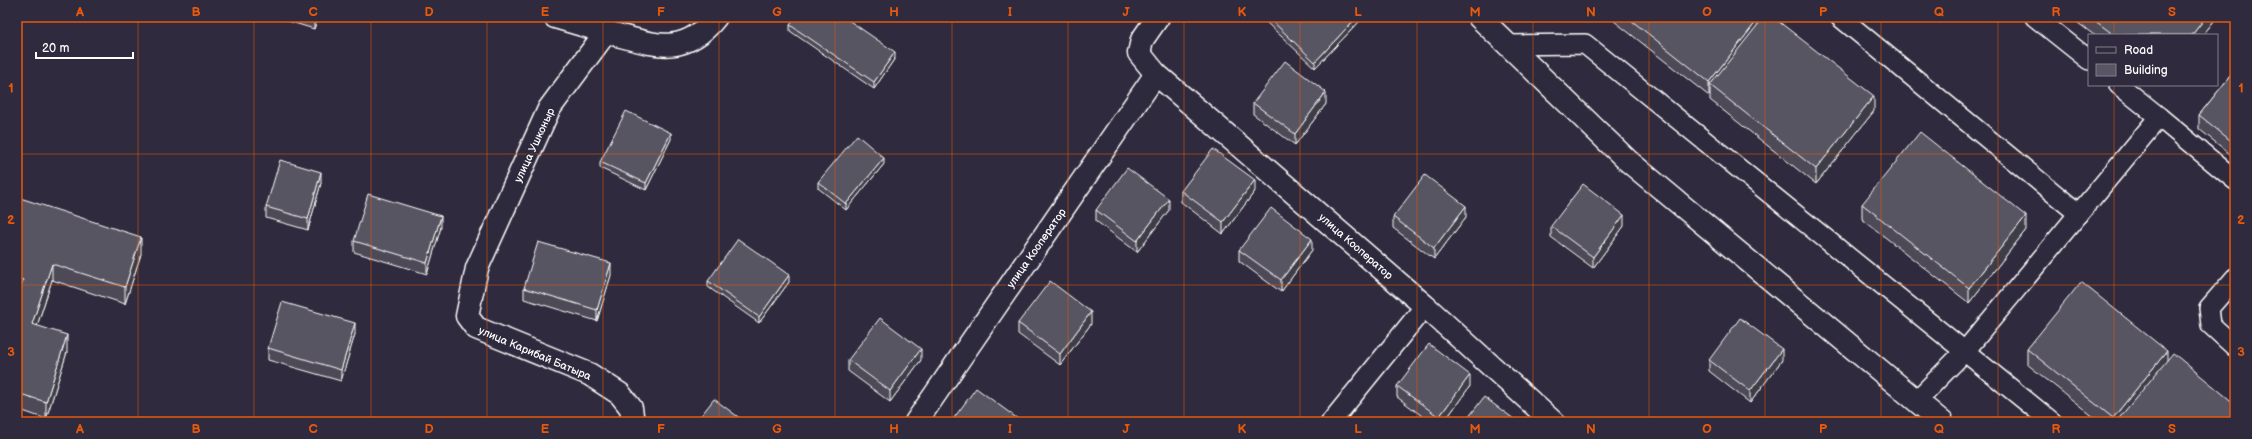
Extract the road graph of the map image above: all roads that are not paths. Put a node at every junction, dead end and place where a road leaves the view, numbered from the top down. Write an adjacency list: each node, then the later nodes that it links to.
1 (555, 17): 7 (street)
2 (716, 17): 7 (street)
3 (1158, 17): 10 (street, улица Кооператор)
4 (1479, 17): 8 (street)
5 (1840, 17): 14 (lane)
6 (2035, 17): 9 (lane)
7 (606, 32): 17 (street, улица Ушконыр)
8 (1508, 45): 19 (lane); 20 (street)
9 (2088, 59)
10 (1156, 74): 16 (street, улица Кооператор); 22 (street, улица Кооператор)
11 (2120, 86): 12 (lane)
12 (2159, 117): 13 (lane); 14 (lane)
13 (2235, 180)
14 (2079, 214): 19 (lane)
15 (2235, 278): 18 (lane)
16 (1425, 306): 23 (lane); 24 (street, улица Кооператор)
17 (468, 316): 21 (street, улица Карибай Батыра)
18 (2235, 347)
19 (1965, 351): 20 (lane); 26 (lane)
20 (1916, 401): 25 (street)
21 (633, 422)
22 (916, 422)
23 (1331, 422)
24 (1553, 422)
25 (1942, 422)
26 (2052, 422)

